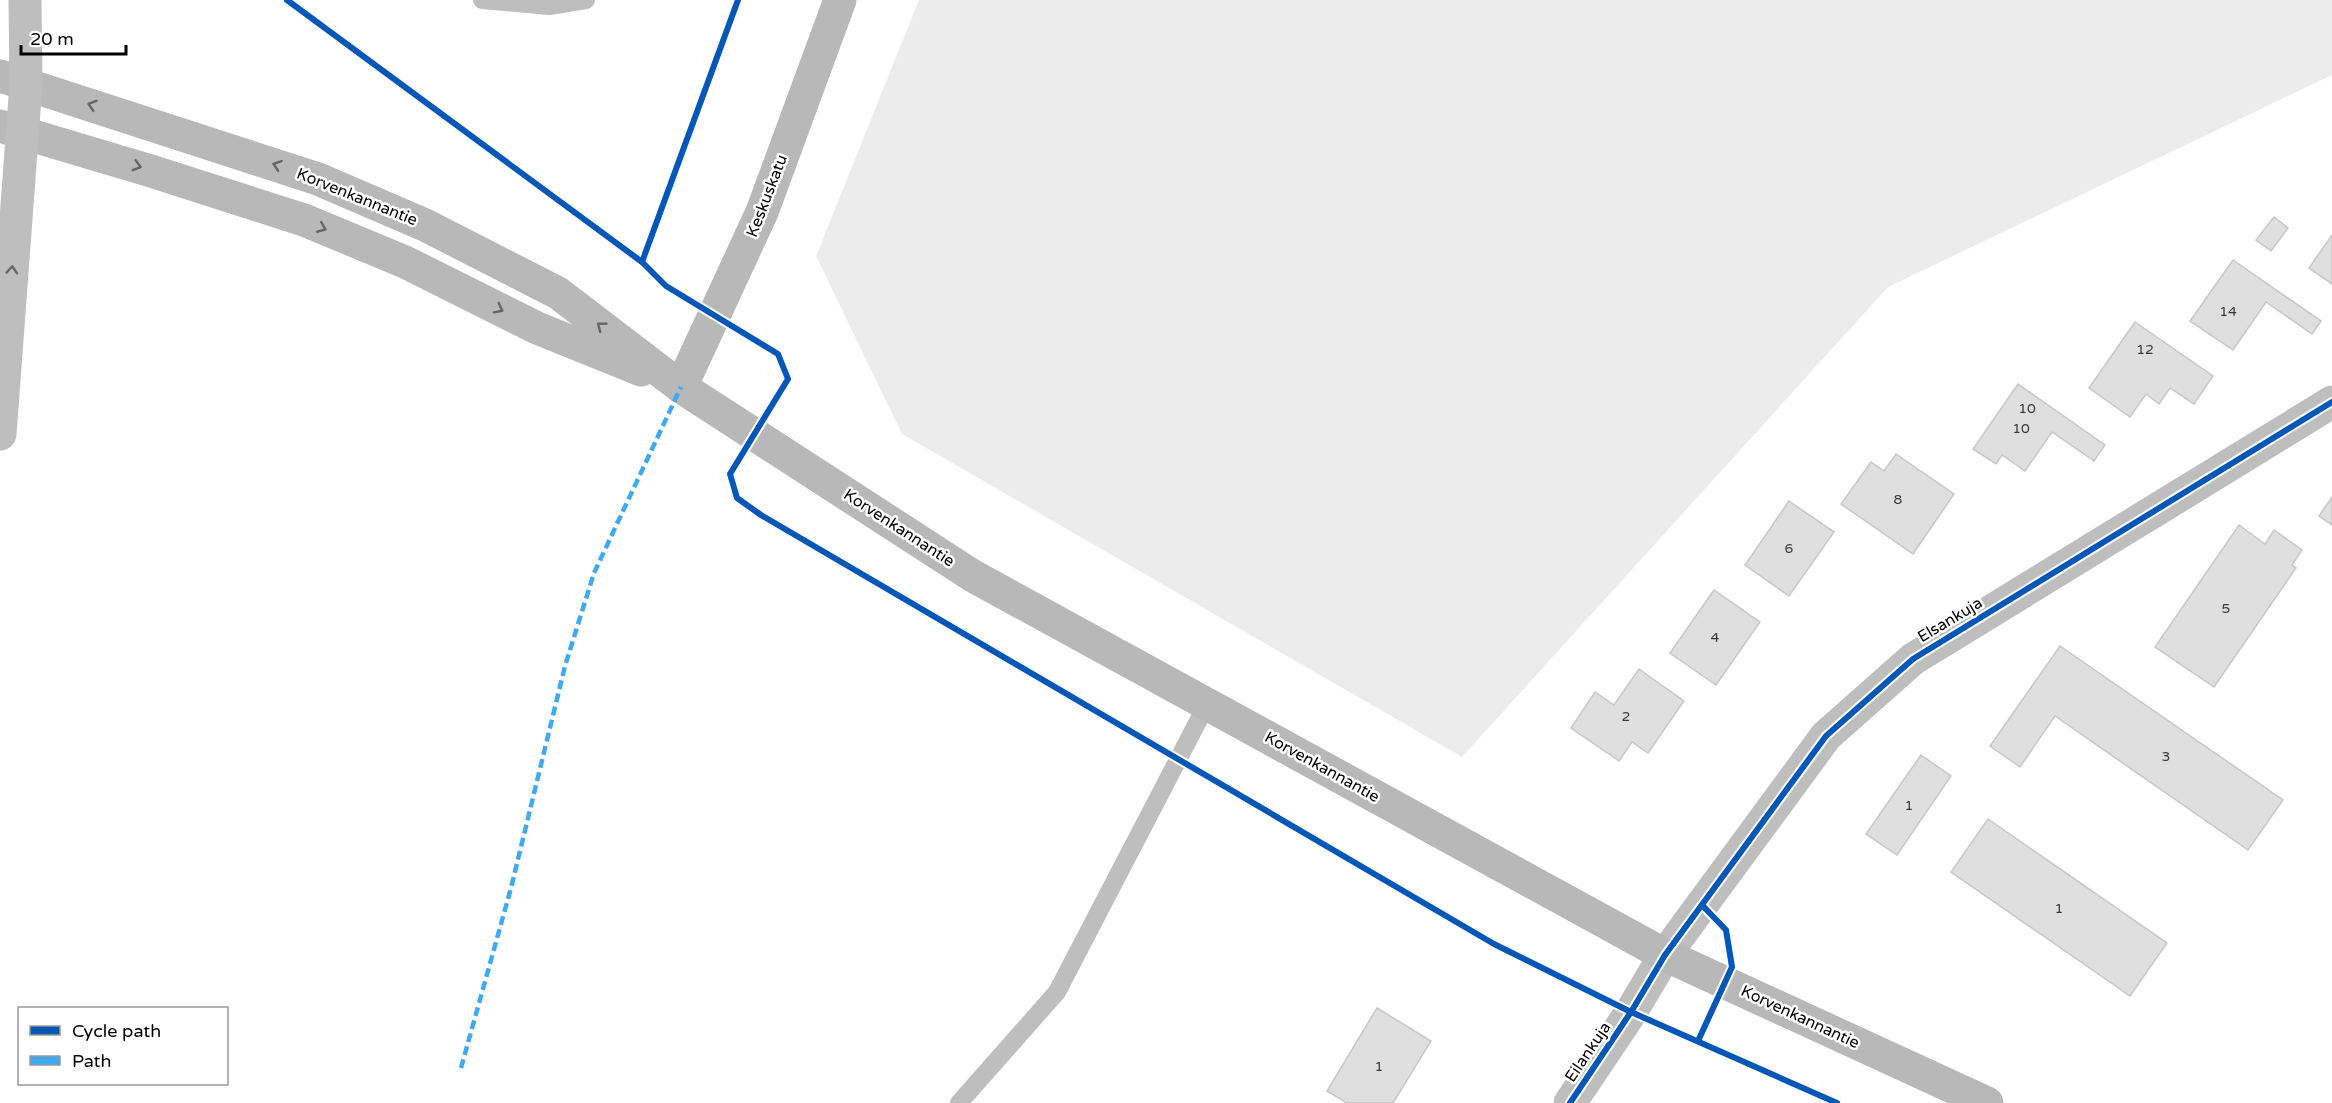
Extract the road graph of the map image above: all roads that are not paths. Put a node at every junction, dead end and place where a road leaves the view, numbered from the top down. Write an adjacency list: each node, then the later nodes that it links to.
1 (25, 0): 5 (main road)
2 (482, 0): 3 (lane)
3 (586, 0)
4 (840, 0): 7 (main road, Keskuskatu)
5 (13, 80): 6 (main road); 7 (main road, Korvenkannantie, one-way to 5)
6 (11, 130): 7 (main road, Korvenkannantie, one-way to 7); 9 (main road, one-way to 6)
7 (681, 387): 10 (main road, Korvenkannantie)
8 (2332, 402): 11 (main road, Elsankuja)
9 (0, 434)
10 (1207, 704): 11 (main road, Korvenkannantie); 12 (lane)
11 (1665, 955): 13 (main road, Eilankuja); 14 (main road, Korvenkannantie)
12 (959, 1103)
13 (1570, 1103)
14 (1987, 1103)

